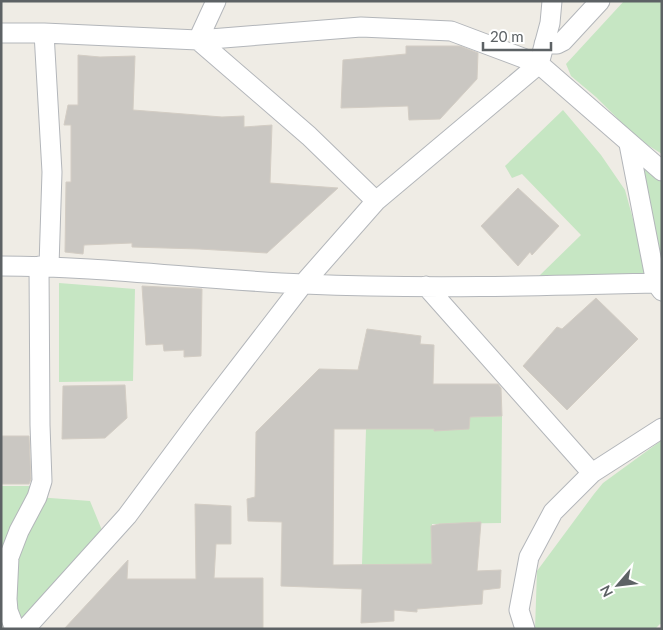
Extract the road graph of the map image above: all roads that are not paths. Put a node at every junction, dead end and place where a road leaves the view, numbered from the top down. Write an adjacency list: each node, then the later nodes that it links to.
1 (216, 1): 6 (street)
2 (552, 1): 7 (street)
3 (600, 1): 7 (street)
4 (1, 33): 5 (street)
5 (44, 33): 6 (street); 13 (street)
6 (198, 40): 8 (street); 11 (street)
7 (544, 44): 8 (street)
8 (539, 64): 9 (street); 11 (street)
9 (629, 144): 10 (street); 16 (street)
10 (662, 171)
11 (376, 201): 14 (street)
12 (1, 266): 13 (street)
13 (44, 266): 14 (street); 19 (street)
14 (304, 284): 15 (street); 20 (street)
15 (426, 286): 16 (street); 18 (street)
16 (660, 286)
17 (662, 428): 18 (street)
18 (592, 474): 21 (street)
19 (15, 629)
20 (25, 629)
21 (525, 629)

